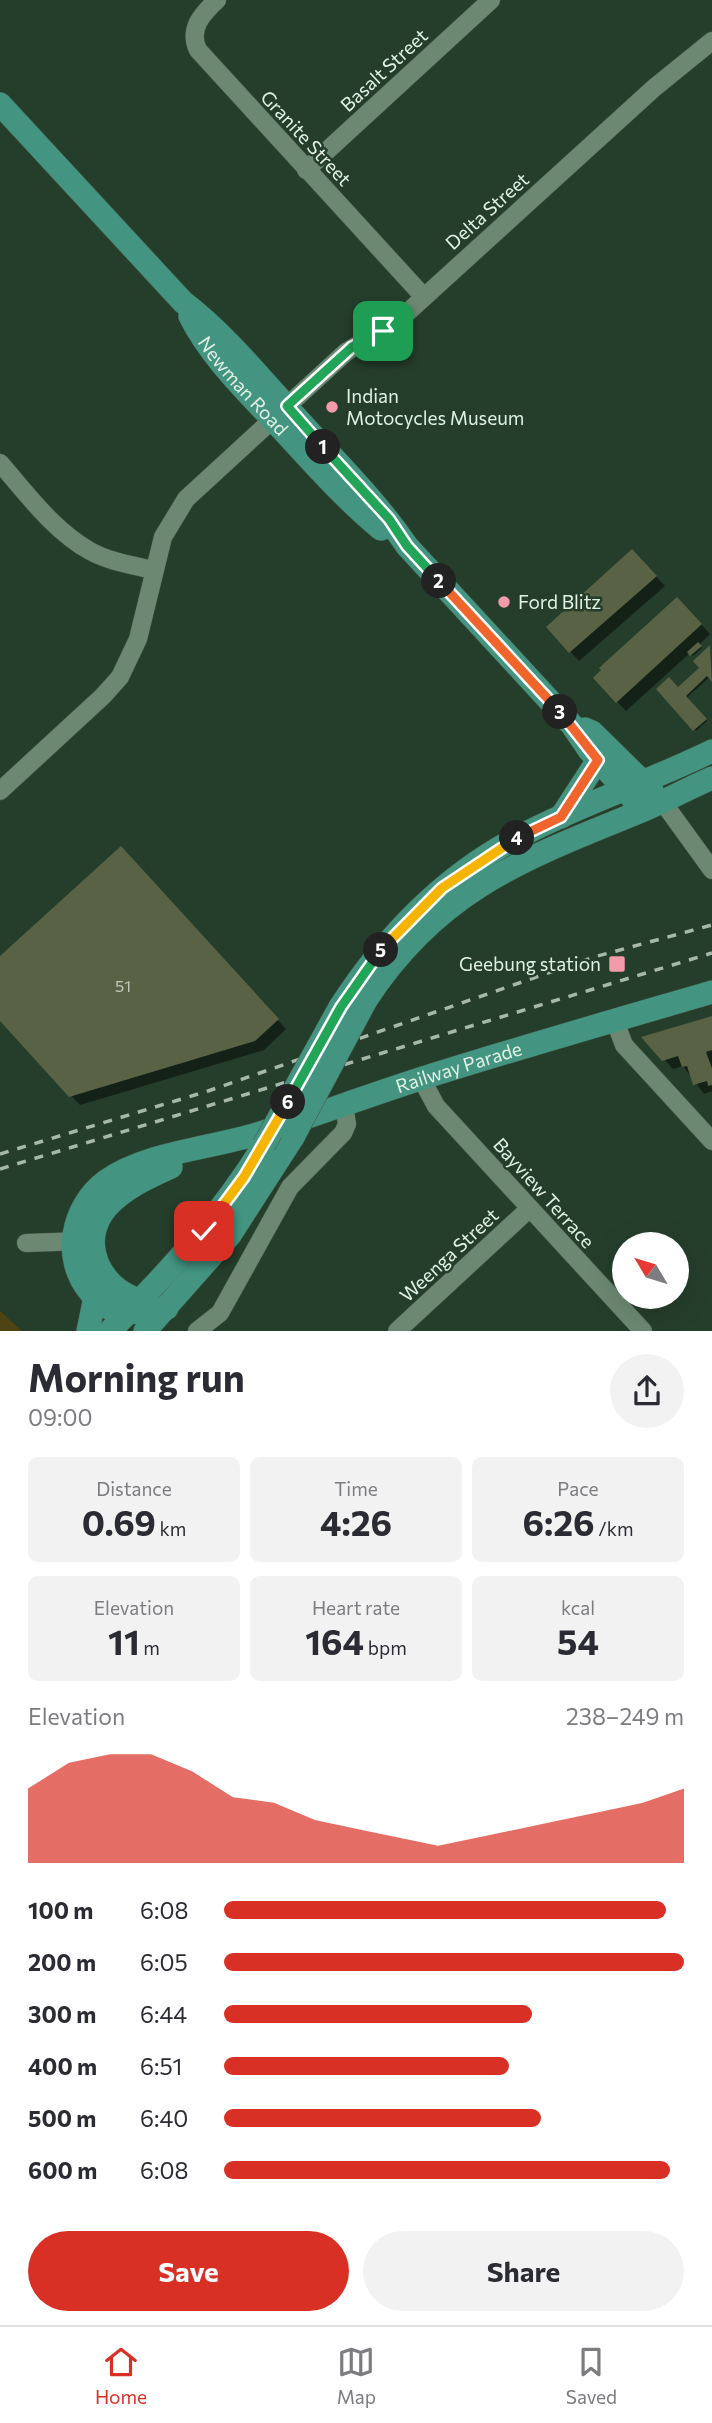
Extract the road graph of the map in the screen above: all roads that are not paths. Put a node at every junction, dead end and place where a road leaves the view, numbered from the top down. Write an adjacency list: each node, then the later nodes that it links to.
1 (217, 0): 5 (street, Granite Street)
2 (491, 0): 5 (street, Basalt Street)
3 (712, 41): 6 (street, Delta Street)
4 (0, 104): 7 (main road, Newman Road)
5 (306, 170): 6 (street, Granite Street)
6 (424, 297): 7 (street, Delta Street)
7 (280, 413): 9 (street, Delta Street); 10 (main road, Newman Road)
8 (0, 463): 9 (street)
9 (153, 570): 15 (street, Delta Street)
10 (572, 725): 12 (main road, Newman Road); 14 (main road, Newman Road)
11 (712, 751): 14 (main road)
12 (598, 760): 14 (main road, Newman Road); 17 (main road)
13 (712, 778): 16 (main road)
14 (634, 785): 16 (main road, Newman Road); 17 (main road)
15 (0, 790)
16 (653, 806): 18 (street, Newman Road); 28 (main road, bridge)
17 (561, 817): 29 (main road, bridge)
18 (712, 870)
19 (712, 992): 20 (main road, Railway Parade)
20 (615, 1021): 21 (main road, Railway Parade); 23 (street)
21 (421, 1079): 22 (main road, Railway Parade); 24 (street, Bayview Terrace)
22 (344, 1106): 25 (main road, Railway Parade); 32 (street)
23 (712, 1141)
24 (529, 1209): 33 (street, Weenga Street); 34 (street, Bayview Terrace)
25 (84, 1241): 26 (street); 27 (main road, Railway Parade); 29 (main road, Railway Parade)
26 (26, 1243)
27 (95, 1297): 29 (main road, Railway Parade); 30 (main road)
28 (167, 1308): 29 (main road); 31 (main road)
29 (125, 1315)
30 (88, 1331)
31 (148, 1331)
32 (197, 1331)
33 (397, 1331)
34 (643, 1331)

